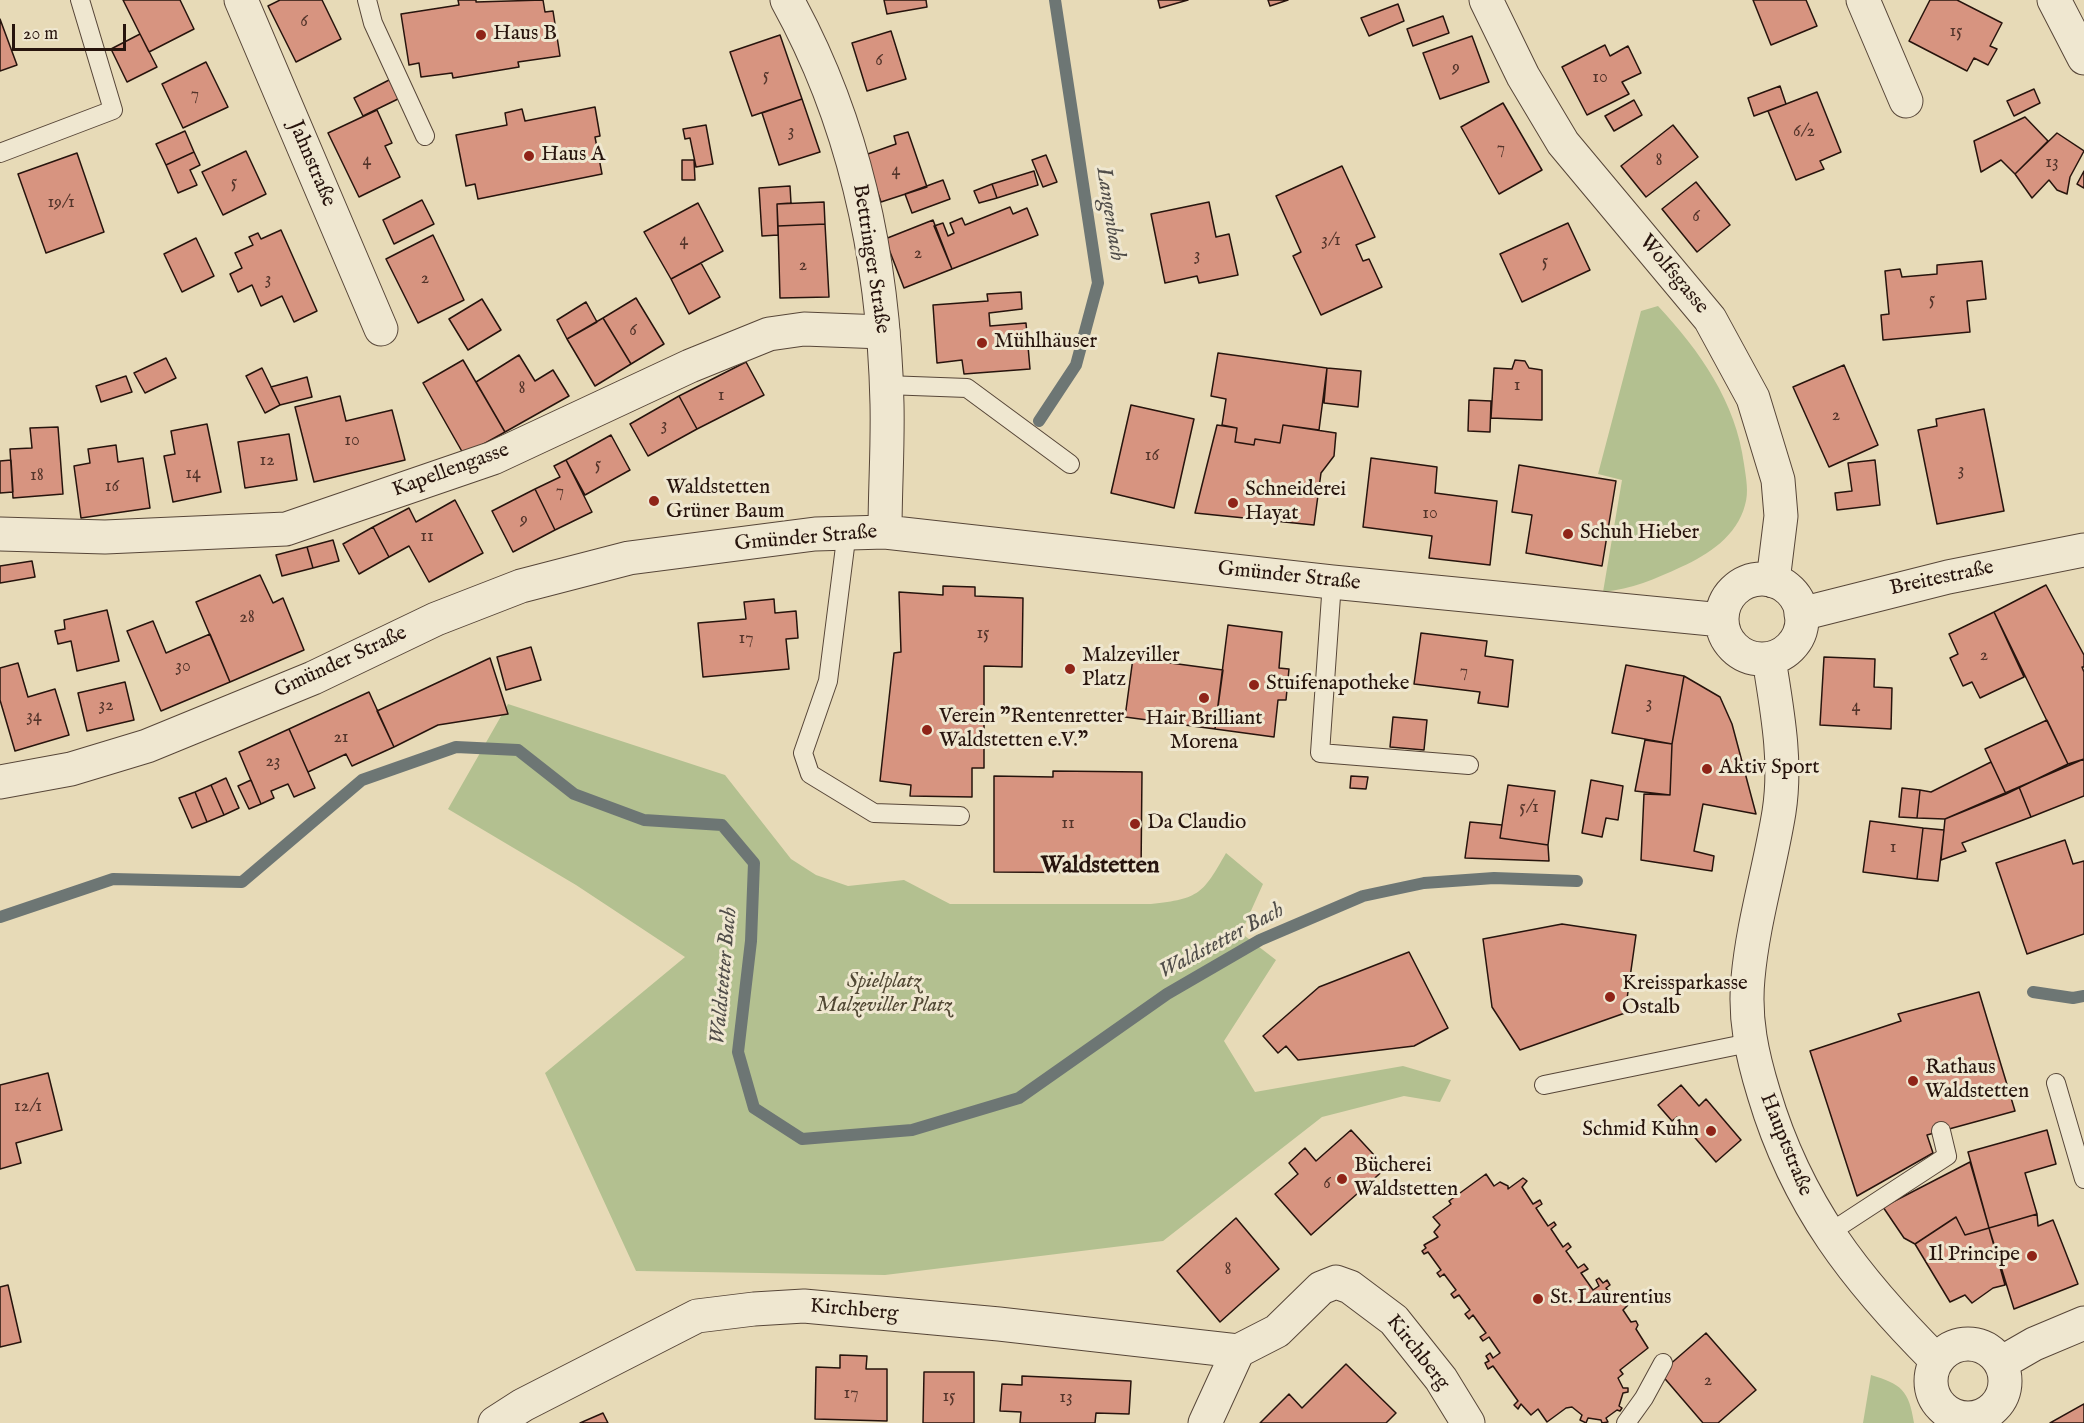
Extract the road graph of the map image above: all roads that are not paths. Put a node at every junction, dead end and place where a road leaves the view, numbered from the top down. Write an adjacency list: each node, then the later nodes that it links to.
1 (80, 0): 11 (lane)
2 (241, 0): 12 (street, Jahnstraße)
3 (367, 0): 10 (lane)
4 (787, 0): 13 (street, Bettringer Straße)
5 (1486, 0): 20 (street, Wolfsgasse)
6 (1863, 0): 9 (street)
7 (2054, 0): 8 (street)
8 (2084, 58)
9 (1906, 101)
10 (424, 136)
11 (0, 153)
12 (381, 328)
13 (883, 332): 14 (street, Bettringer Straße); 18 (street, Kapellengasse)
14 (886, 385): 15 (lane); 17 (street, Bettringer Straße)
15 (1070, 464)
16 (847, 531): 17 (street, Gmünder Straße); 26 (street, Gmünder Straße); 27 (lane)
17 (885, 532): 21 (street, Gmünder Straße)
18 (0, 534)
19 (2084, 550): 22 (street, Breitestraße)
20 (1773, 581): 22 (street); 23 (street)
21 (1332, 582): 23 (street, Gmünder Straße); 25 (lane)
22 (1801, 614): 24 (street)
23 (1722, 620): 24 (street)
24 (1769, 659): 28 (street, Hauptstraße)
25 (1469, 765)
26 (0, 782)
27 (960, 816)
28 (1749, 1043): 30 (lane); 33 (street, Hauptstraße)
29 (2056, 1083): 32 (lane)
30 (1544, 1085)
31 (1941, 1131): 33 (lane)
32 (2084, 1179)
33 (1829, 1233): 36 (street, Hauptstraße)
34 (2084, 1323): 38 (street)
35 (1238, 1351): 40 (street, Kirchberg); 41 (street); 42 (street, Kirchberg)
36 (1937, 1361): 38 (street); 39 (street)
37 (1663, 1363): 43 (lane)
38 (2001, 1364): 39 (street)
39 (1963, 1420)
40 (495, 1423)
41 (1205, 1423)
42 (1468, 1423)
43 (1626, 1423)

